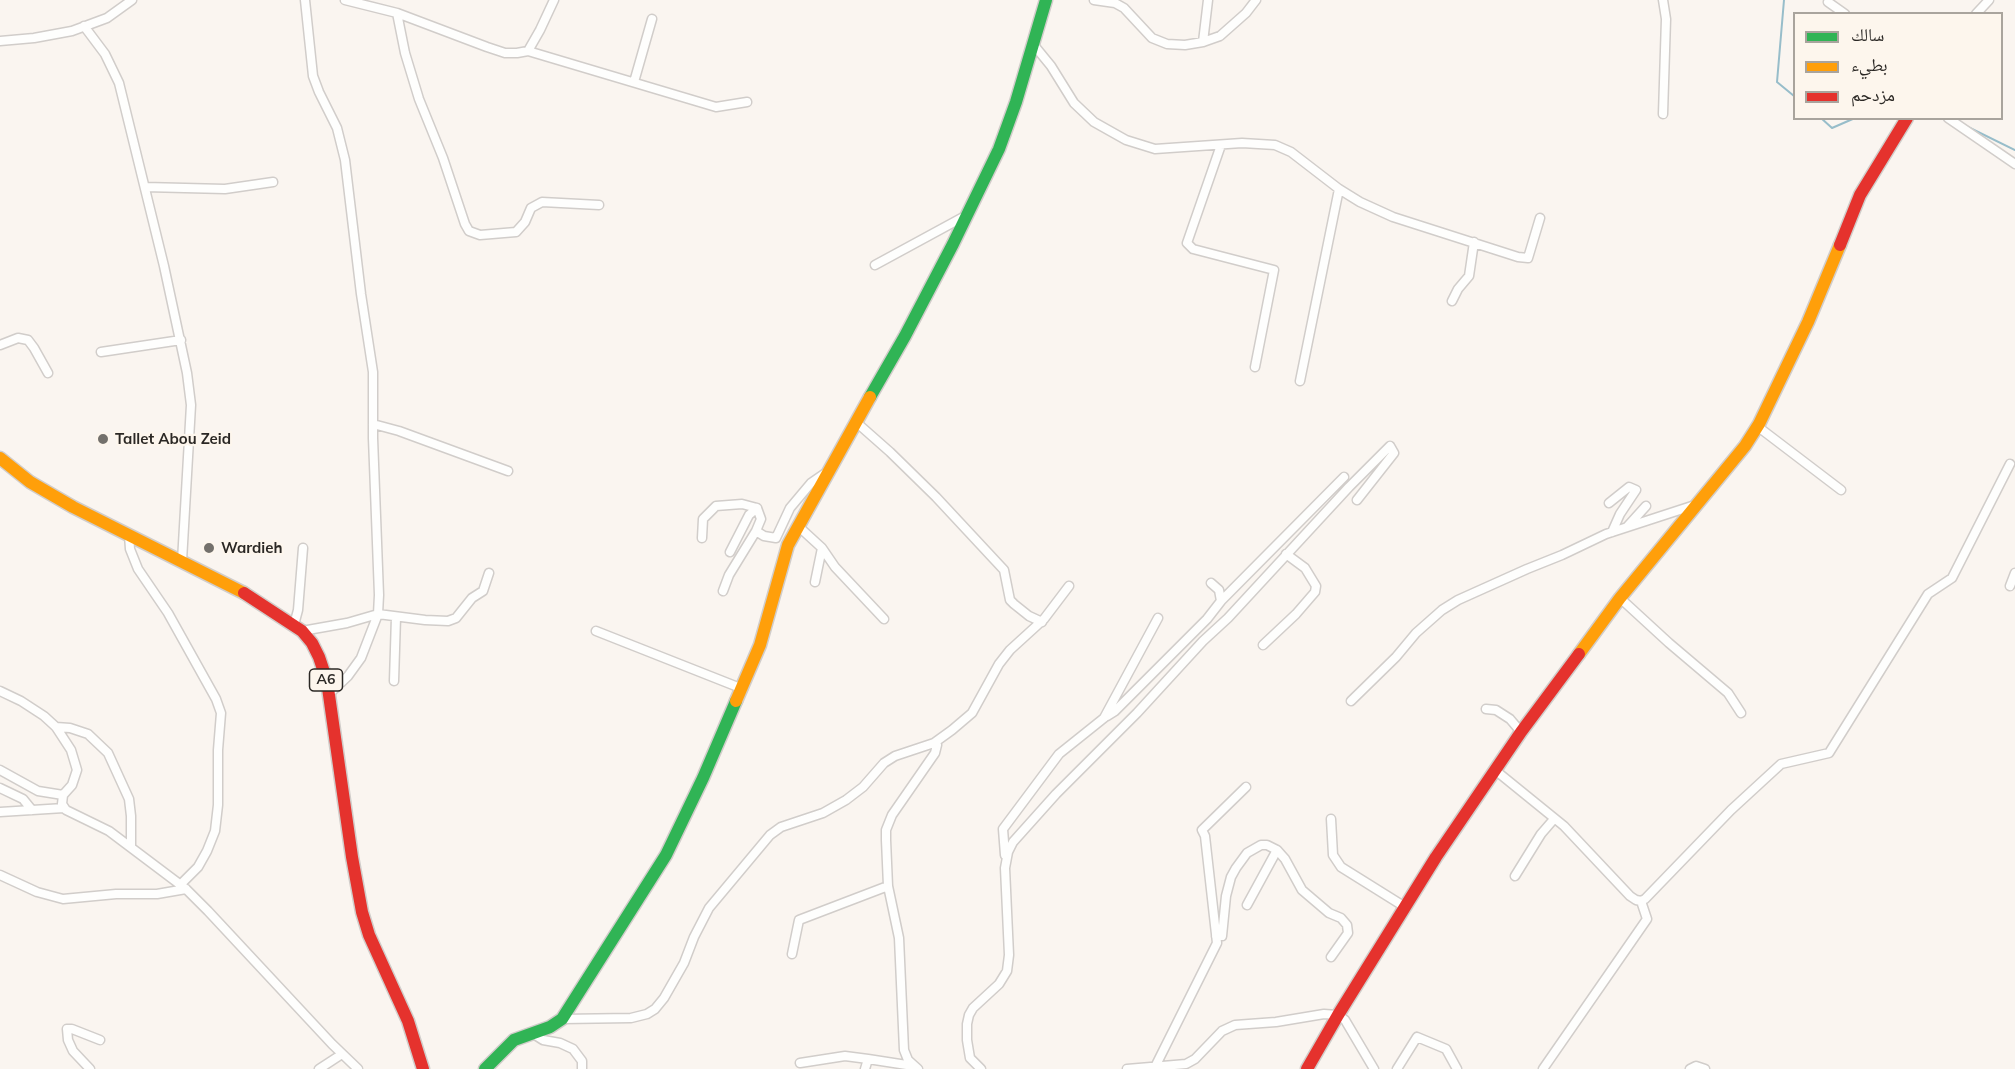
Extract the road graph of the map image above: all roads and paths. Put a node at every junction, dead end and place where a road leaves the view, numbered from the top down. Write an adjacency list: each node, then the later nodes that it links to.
1 (132, 0): 16 (street)
2 (305, 0): 44 (street)
3 (345, 0): 14 (street)
4 (554, 0): 20 (street)
5 (1046, 0): 19 (main road)
6 (1094, 0): 18 (street)
7 (1208, 0): 18 (street)
8 (1256, 0): 18 (street)
9 (1663, 0): 23 (street)
10 (1989, 0): 13 (street)
11 (1828, 2): 12 (street)
12 (1842, 12)
13 (1978, 12)
14 (397, 13): 20 (street); 31 (street)
15 (652, 19): 21 (street)
16 (84, 26): 17 (street); 29 (street)
17 (0, 41)
18 (1203, 42)
19 (1033, 45): 26 (street); 32 (main road)
20 (528, 51): 21 (street)
21 (634, 82): 22 (street)
22 (747, 102)
23 (1664, 114)
24 (1906, 120): 45 (main road)
25 (1951, 120): 27 (street)
26 (1221, 145): 30 (street); 40 (street)
27 (2015, 164)
28 (273, 182): 29 (street)
29 (145, 187): 37 (street)
30 (1339, 189): 34 (street); 42 (street)
31 (599, 205)
32 (967, 214): 35 (street); 43 (main road)
33 (1540, 218): 34 (street)
34 (1474, 242): 36 (street)
35 (875, 265)
36 (1452, 302)
37 (181, 340): 39 (street); 67 (street)
38 (0, 345): 41 (street)
39 (101, 352)
40 (1255, 367)
41 (48, 373)
42 (1300, 381)
43 (856, 422): 49 (main road); 81 (street)
44 (373, 424): 48 (street); 77 (street)
45 (1757, 426): 51 (street); 54 (main road)
46 (0, 458): 61 (main road, A6)
47 (2010, 464): 113 (street)
48 (508, 471)
49 (827, 472): 57 (main road); 59 (street)
50 (1344, 477): 76 (street)
51 (1840, 490)
52 (1357, 500): 66 (street)
53 (1609, 503): 60 (street)
54 (1698, 504): 58 (street); 75 (main road)
55 (1646, 506): 58 (street)
56 (757, 508): 59 (street); 62 (street); 65 (street)
57 (798, 526): 64 (street); 86 (main road)
58 (1626, 528): 60 (street)
59 (756, 531): 74 (street)
60 (1612, 532): 89 (street)
61 (129, 535): 67 (main road, A6); 112 (street)
62 (702, 538)
63 (303, 548): 82 (street)
64 (822, 548): 70 (street); 80 (street)
65 (730, 552)
66 (1286, 554): 84 (street); 108 (street)
67 (182, 561): 82 (main road, A6)
68 (489, 573): 78 (street)
69 (2015, 573): 73 (street)
70 (815, 582)
71 (1211, 583): 76 (street)
72 (1069, 586): 81 (street)
73 (2010, 586)
74 (723, 591)
75 (1620, 598): 91 (street); 94 (main road)
76 (1221, 601): 92 (street)
77 (378, 614): 78 (street); 82 (street); 88 (street)
78 (396, 616): 85 (street)
79 (1158, 618): 92 (street)
80 (884, 619)
81 (1041, 622): 95 (street)
82 (298, 628): 88 (main road, A6)
83 (596, 631): 86 (street)
84 (1263, 645)
85 (394, 681)
86 (743, 689): 120 (main road)
87 (0, 691): 93 (street)
88 (329, 694): 133 (main road, A6)
89 (1351, 701)
90 (1486, 709): 94 (street)
91 (1741, 713)
92 (1104, 718): 108 (street)
93 (56, 727): 100 (street); 106 (street)
94 (1521, 732): 97 (main road)
95 (934, 743): 111 (street); 120 (street)
96 (0, 770): 100 (street)
97 (1495, 770): 105 (street); 115 (main road)
98 (1246, 787): 116 (street)
99 (0, 788): 102 (street)
100 (63, 795): 101 (street)
101 (64, 808): 102 (street); 106 (street)
102 (32, 810): 103 (street)
103 (0, 812)
104 (1331, 819): 115 (street)
105 (1554, 819): 110 (street); 113 (street)
106 (131, 847): 112 (street)
107 (1277, 850): 114 (street); 116 (street); 118 (street)
108 (1006, 858): 129 (street)
109 (0, 875): 112 (street)
110 (1515, 876)
111 (888, 886): 117 (street); 126 (street)
112 (183, 887): 123 (street)
113 (1641, 901): 142 (street)
114 (1247, 905)
115 (1405, 907): 119 (main road)
116 (1216, 936): 127 (street)
117 (792, 954)
118 (1331, 957)
119 (1338, 1015): 128 (street); 138 (main road); 139 (street)
120 (562, 1019): 121 (main road)
121 (532, 1033): 134 (main road); 135 (street)
122 (100, 1040): 130 (street)
123 (342, 1054): 131 (street); 132 (street)
124 (868, 1059): 125 (street); 126 (street); 136 (street)
125 (800, 1063)
126 (915, 1067)
127 (1155, 1067): 128 (street); 137 (street)
128 (1178, 1067)
129 (978, 1068)
130 (90, 1069)
131 (319, 1069)
132 (358, 1069)
133 (423, 1069)
134 (485, 1069)
135 (582, 1069)
136 (865, 1069)
137 (1127, 1069)
138 (1308, 1069)
139 (1374, 1069)
140 (1397, 1069): 141 (street)
141 (1457, 1069)
142 (1543, 1069)
143 (1690, 1069): 144 (street)
144 (1705, 1069)

